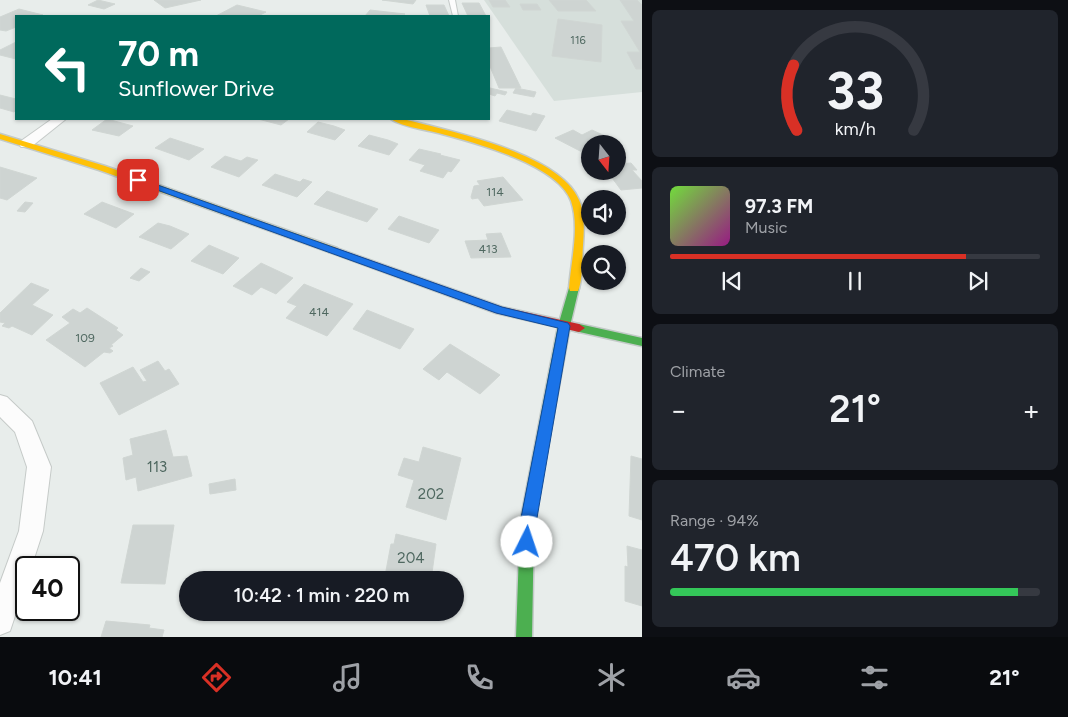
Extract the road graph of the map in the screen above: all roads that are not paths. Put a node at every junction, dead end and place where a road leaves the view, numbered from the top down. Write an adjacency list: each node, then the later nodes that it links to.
1 (452, 0): 2 (lane)
2 (456, 15)
3 (59, 120): 6 (street)
4 (399, 120): 7 (street)
5 (0, 136): 6 (street)
6 (26, 144): 7 (street)
7 (564, 326): 8 (street); 11 (street)
8 (642, 342)
9 (0, 403): 10 (street)
10 (0, 620)
11 (524, 637)

